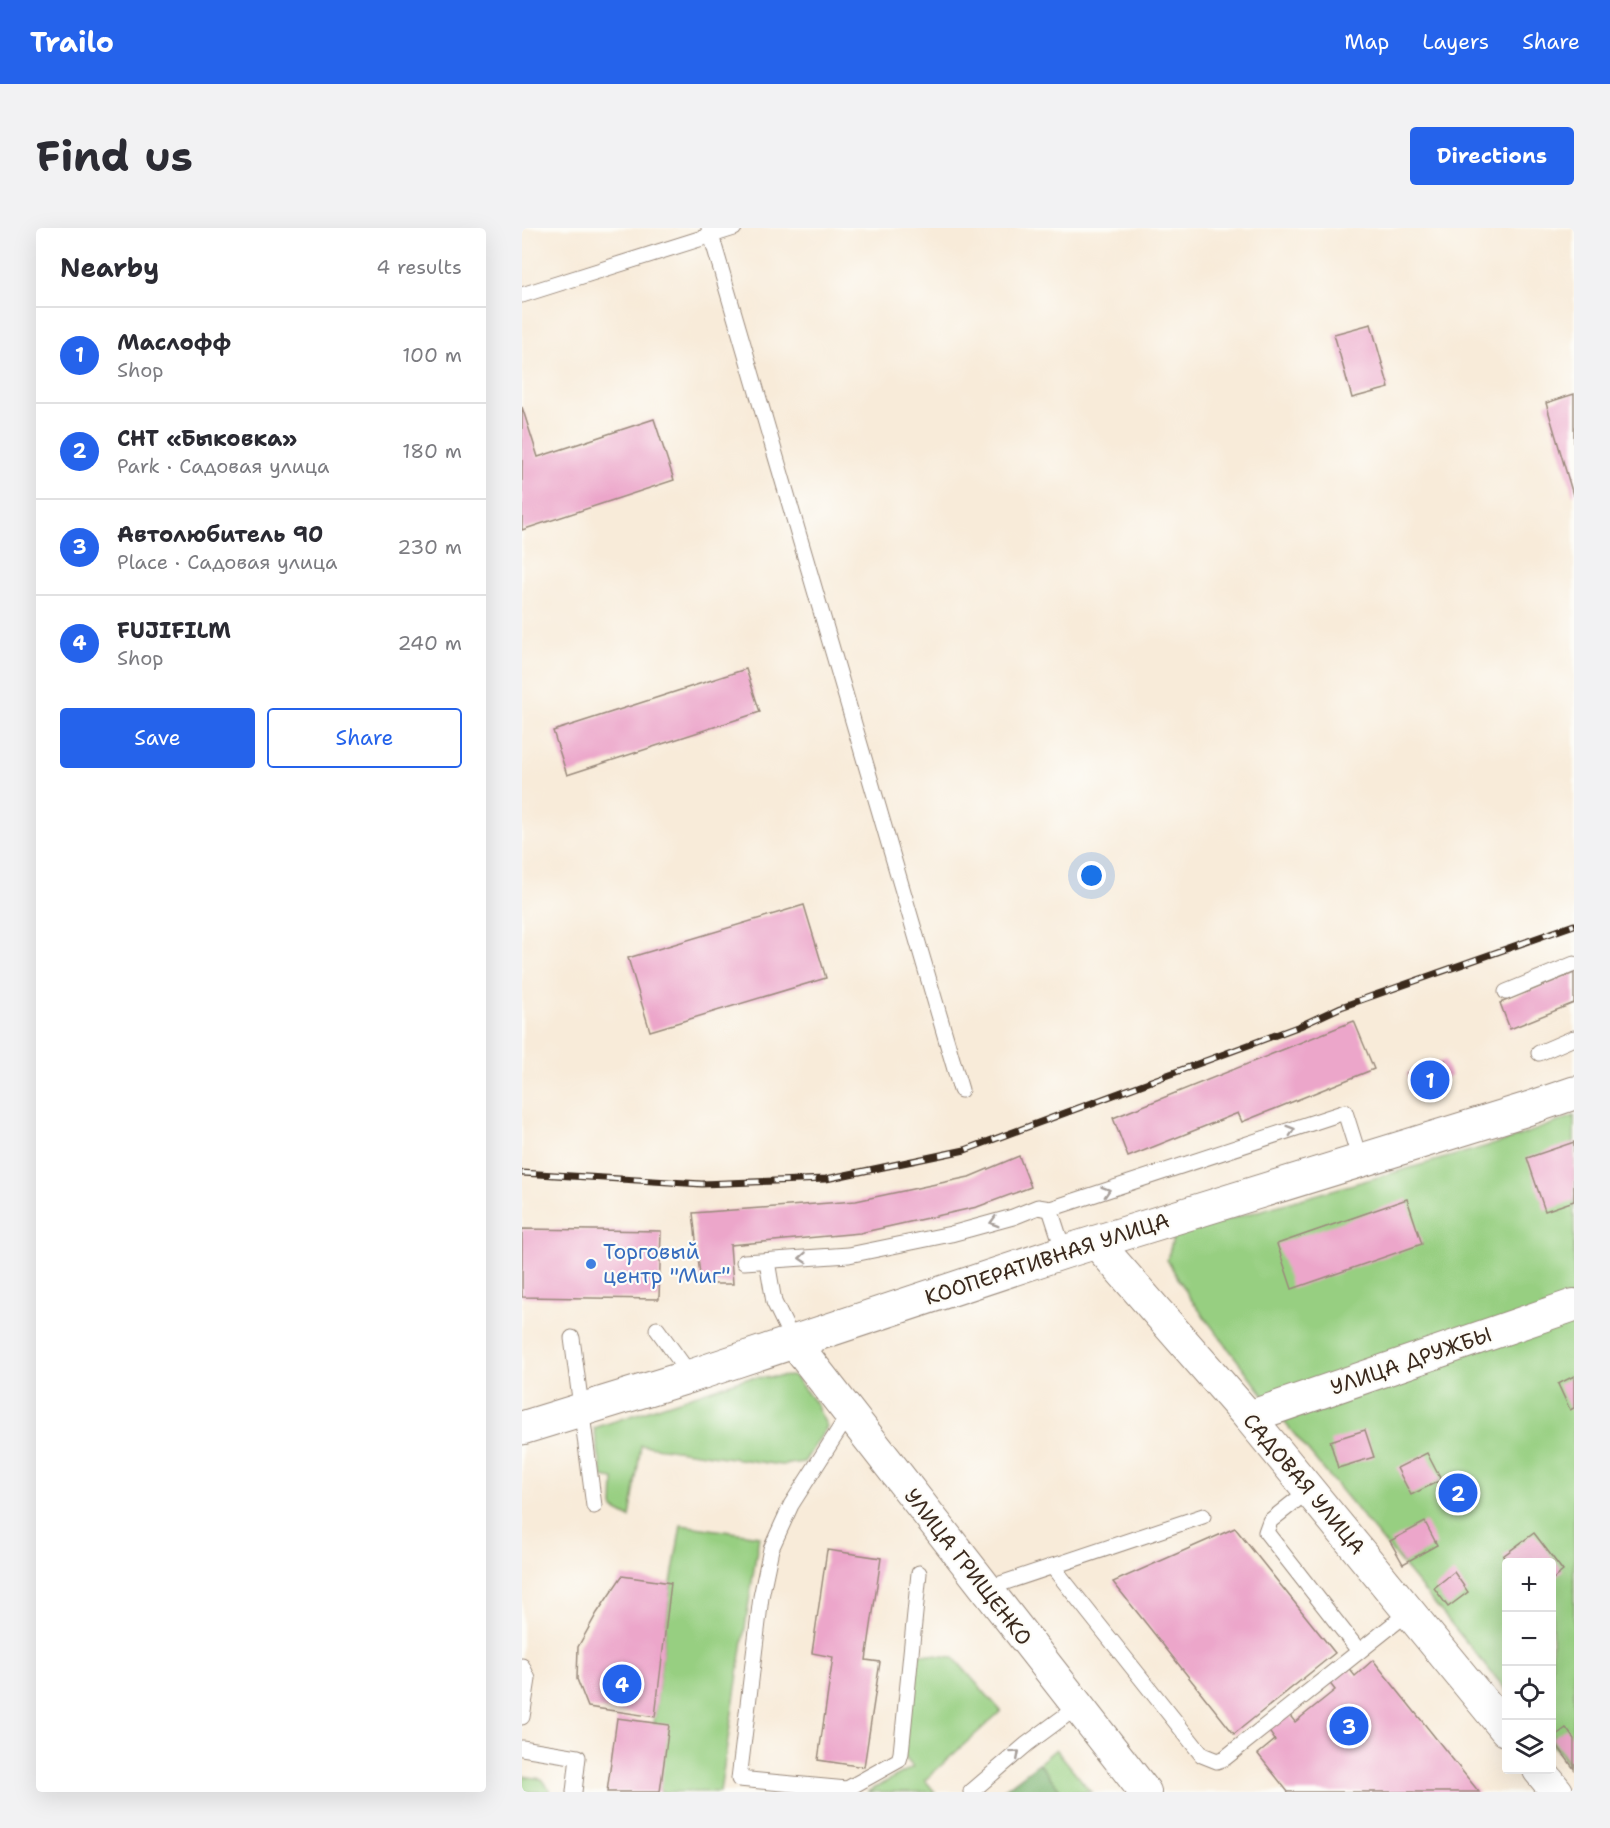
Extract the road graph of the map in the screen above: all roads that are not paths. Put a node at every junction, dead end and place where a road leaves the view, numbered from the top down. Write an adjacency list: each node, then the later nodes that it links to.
1 (734, 228): 2 (lane)
2 (710, 232): 3 (lane); 8 (lane)
3 (522, 295)
4 (1574, 964): 5 (lane)
5 (1506, 992)
6 (1574, 1038): 7 (lane)
7 (1539, 1053)
8 (961, 1090)
9 (1574, 1093): 10 (main road, КООПЕРАТИВНАЯ УЛИЦА)
10 (1360, 1160): 11 (lane, one-way to 10); 12 (main road, КООПЕРАТИВНАЯ УЛИЦА)
11 (1050, 1209): 13 (lane); 14 (lane, one-way to 14)
12 (1096, 1242): 13 (main road, КООПЕРАТИВНАЯ УЛИЦА); 23 (street, САДОВАЯ УЛИЦА)
13 (1064, 1252): 19 (main road, КООПЕРАТИВНАЯ УЛИЦА)
14 (767, 1261): 15 (lane); 19 (lane)
15 (744, 1262)
16 (1574, 1305): 23 (street, УЛИЦА ДРУЖБЫ)
17 (657, 1329): 20 (lane)
18 (572, 1338): 21 (lane)
19 (793, 1341): 20 (main road, КООПЕРАТИВНАЯ УЛИЦА); 22 (street, УЛИЦА ГРИЩЕНКО)
20 (691, 1376): 21 (main road, КООПЕРАТИВНАЯ УЛИЦА)
21 (582, 1409): 24 (main road, КООПЕРАТИВНАЯ УЛИЦА); 26 (lane)
22 (849, 1414): 29 (lane); 30 (street, УЛИЦА ГРИЩЕНКО)
23 (1249, 1417): 25 (street, САДОВАЯ УЛИЦА)
24 (522, 1428)
25 (1309, 1490): 31 (street, САДОВАЯ УЛИЦА); 32 (lane)
26 (594, 1506)
27 (1203, 1516): 28 (lane)
28 (1052, 1566): 30 (lane); 32 (lane)
29 (919, 1574)
30 (985, 1589): 34 (street, УЛИЦА ГРИЩЕНКО)
31 (1410, 1611): 32 (lane); 36 (street, САДОВАЯ УЛИЦА)
32 (1359, 1651)
33 (522, 1666): 35 (lane)
34 (1077, 1707): 39 (lane, one-way to 34); 40 (street, УЛИЦА ГРИЩЕНКО)
35 (522, 1717)
36 (1502, 1725)
37 (522, 1748): 38 (lane)
38 (574, 1792)
39 (971, 1792)
40 (1145, 1792)

